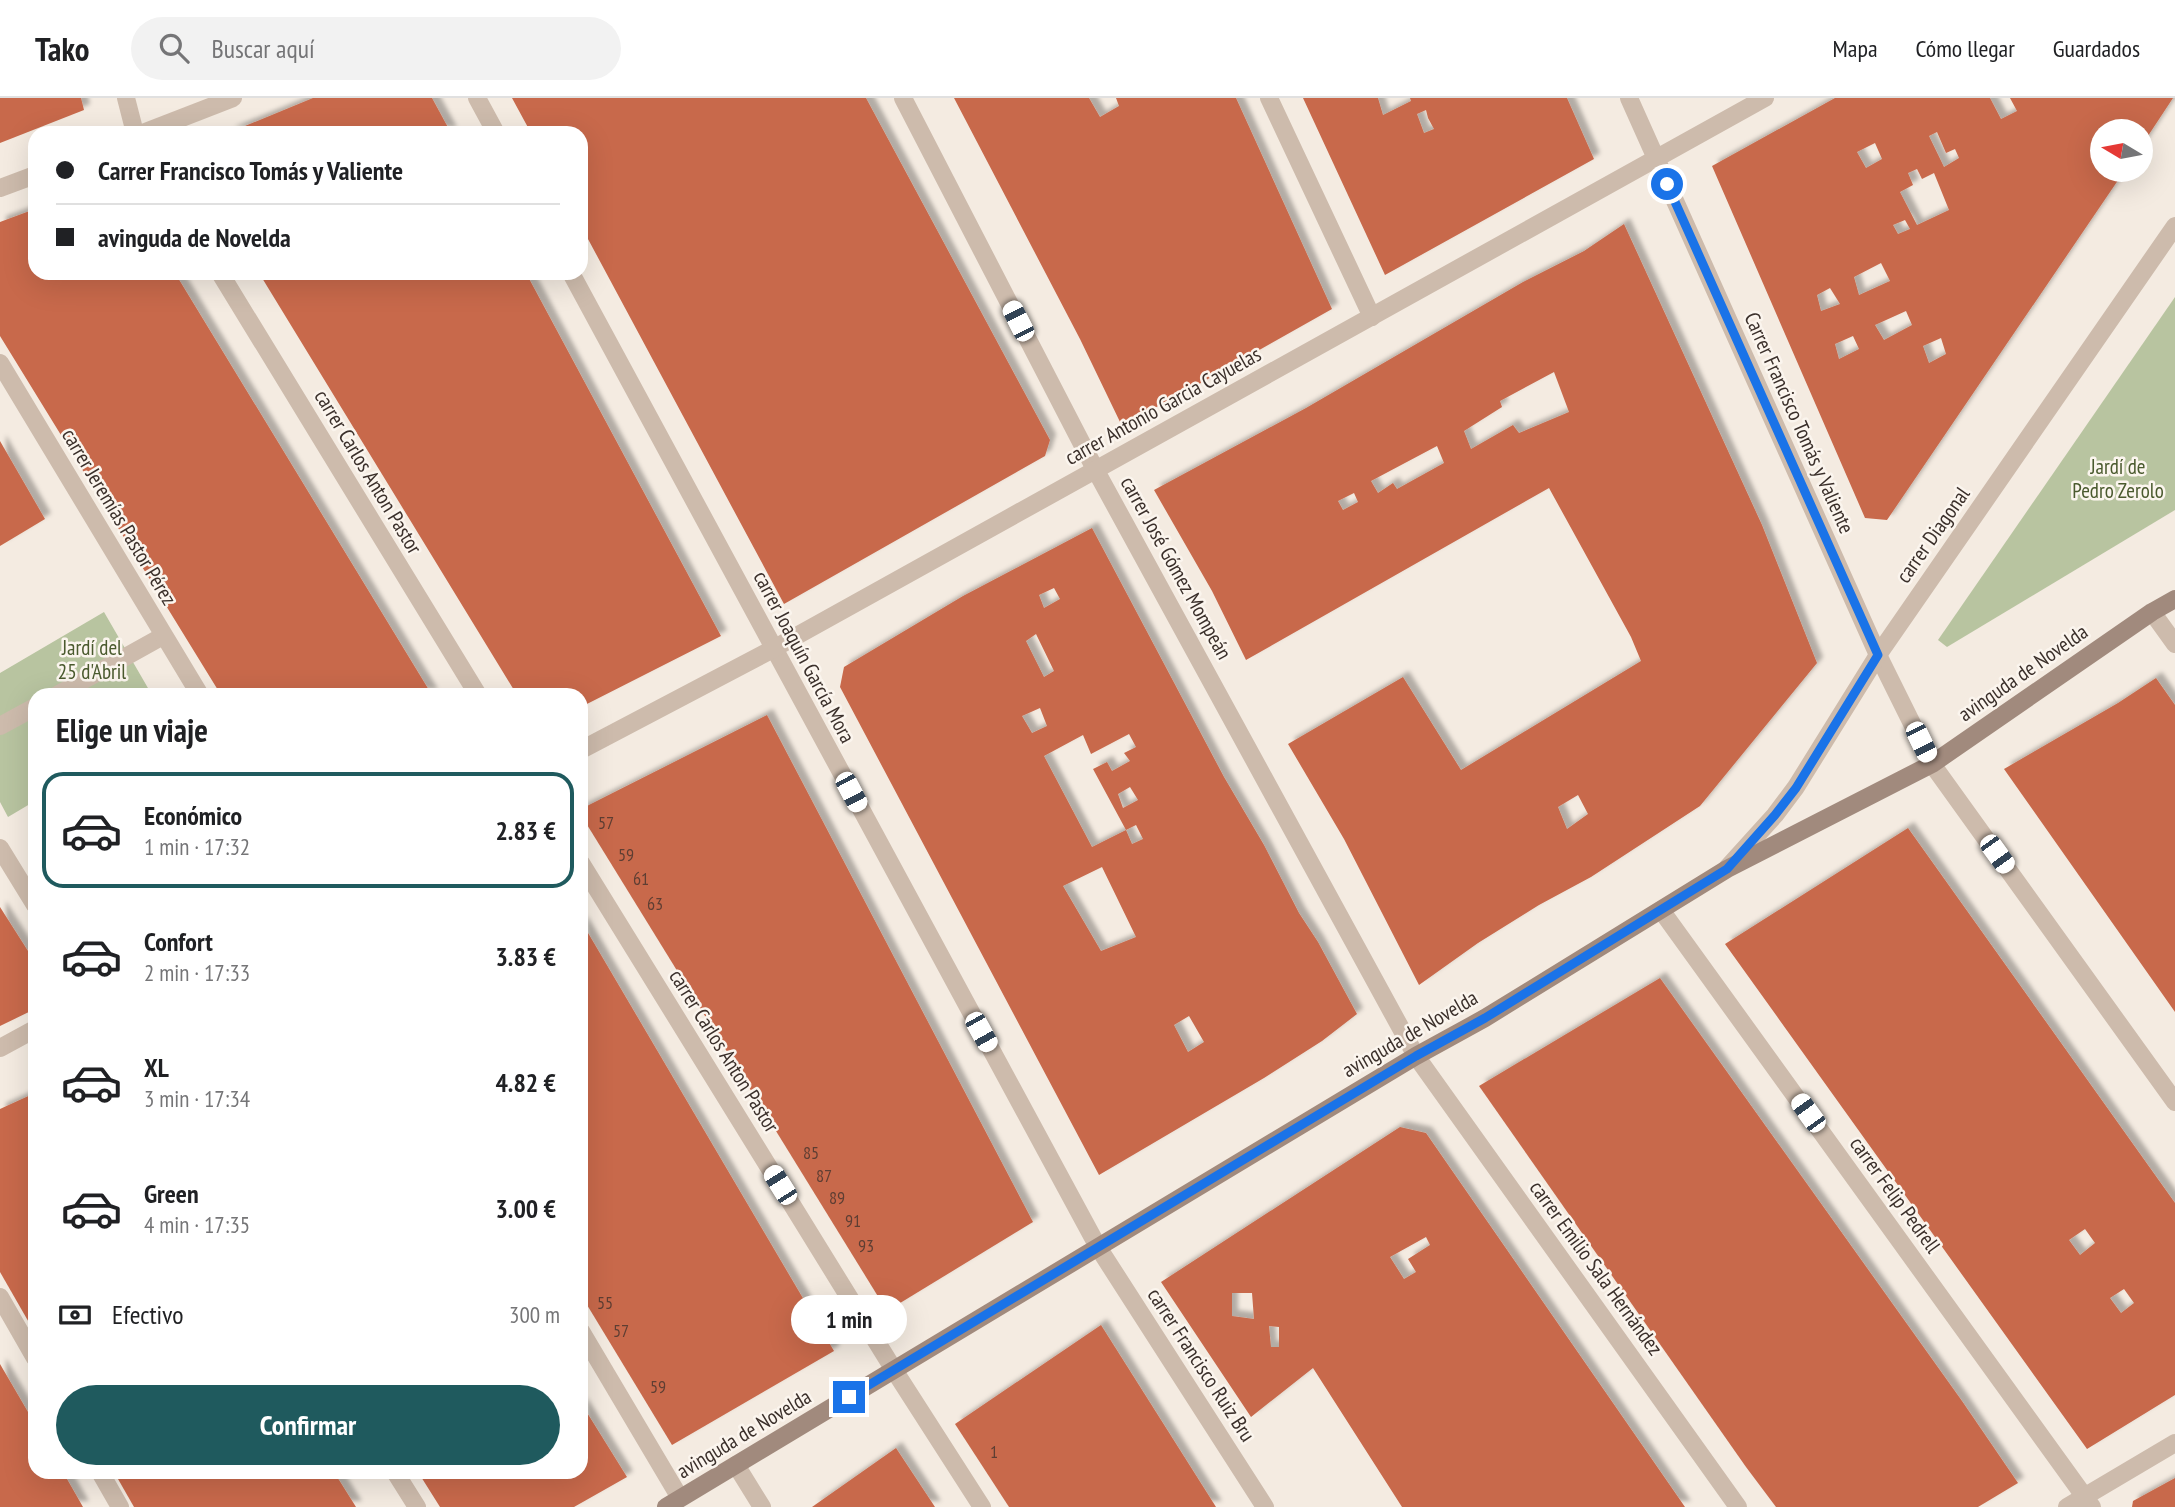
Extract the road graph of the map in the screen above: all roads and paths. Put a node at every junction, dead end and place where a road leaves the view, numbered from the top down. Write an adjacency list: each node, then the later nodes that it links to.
1 (126, 98): 8 (street)
2 (233, 98): 9 (street)
3 (477, 98): 10 (street)
4 (903, 98): 19 (street, carrer José Gómez Mompeán)
5 (1269, 98): 17 (street)
6 (1629, 98): 11 (street, Carrer Francisco Tomás y Valiente)
7 (1765, 98): 11 (street, carrer Antonio Garcia Cayuelas)
8 (133, 126)
9 (161, 126)
10 (492, 126)
11 (1656, 159): 17 (street, carrer Antonio Garcia Cayuelas); 25 (street, Carrer Francisco Tomás y Valiente)
12 (28, 178): 13 (street)
13 (0, 188)
14 (2175, 226): 25 (street, carrer Diagonal)
15 (224, 280): 28 (street, carrer Carlos Anton Pastor)
16 (575, 280): 24 (street, carrer Joaquín García Mora)
17 (1372, 317): 19 (street, carrer Antonio Garcia Cayuelas)
18 (0, 363): 22 (street, carrer Jeremías Pastor Pérez)
19 (1095, 469): 24 (street, carrer Antonio Garcia Cayuelas); 40 (street, carrer José Gómez Mompeán)
20 (2175, 598): 21 (main road, avinguda de Novelda)
21 (2152, 612): 23 (street); 32 (main road, avinguda de Novelda)
22 (163, 636): 26 (street); 27 (street, carrer Jeremías Pastor Pérez)
23 (2175, 644)
24 (773, 649): 31 (street, carrer Antonio Garcia Cayuelas); 42 (street, carrer Joaquín García Mora)
25 (1878, 655): 32 (street, Carrer Francisco Tomás y Valiente); 34 (street, carrer Diagonal)
26 (70, 688)
27 (196, 688)
28 (474, 688)
29 (28, 711): 30 (street)
30 (0, 726)
31 (588, 746)
32 (1932, 764): 34 (main road, avinguda de Novelda); 41 (street, Carrer Francisco Tomás y Valiente)
33 (0, 848): 36 (street)
34 (1727, 869): 37 (main road, avinguda de Novelda)
35 (588, 874): 46 (street, carrer Carlos Anton Pastor)
36 (28, 894)
37 (1661, 910): 40 (main road, avinguda de Novelda); 51 (street, carrer Felip Pedrell)
38 (28, 1033): 39 (street)
39 (0, 1048)
40 (1416, 1056): 42 (main road, avinguda de Novelda); 58 (street, carrer Emilio Sala Hernández)
41 (2175, 1102)
42 (1098, 1247): 46 (main road, avinguda de Novelda); 57 (street, carrer Francisco Ruiz Bru)
43 (0, 1297): 45 (street)
44 (588, 1344): 52 (street)
45 (28, 1346)
46 (894, 1370): 48 (main road, avinguda de Novelda); 56 (street, carrer Carlos Anton Pastor)
47 (2175, 1443): 51 (street)
48 (736, 1465): 52 (main road, avinguda de Novelda); 55 (street)
49 (104, 1479): 53 (street)
50 (399, 1479): 54 (street)
51 (2089, 1502): 59 (street)
52 (673, 1503)
53 (120, 1507)
54 (417, 1507)
55 (762, 1507)
56 (982, 1507)
57 (1265, 1507)
58 (1738, 1507)
59 (2067, 1507)

